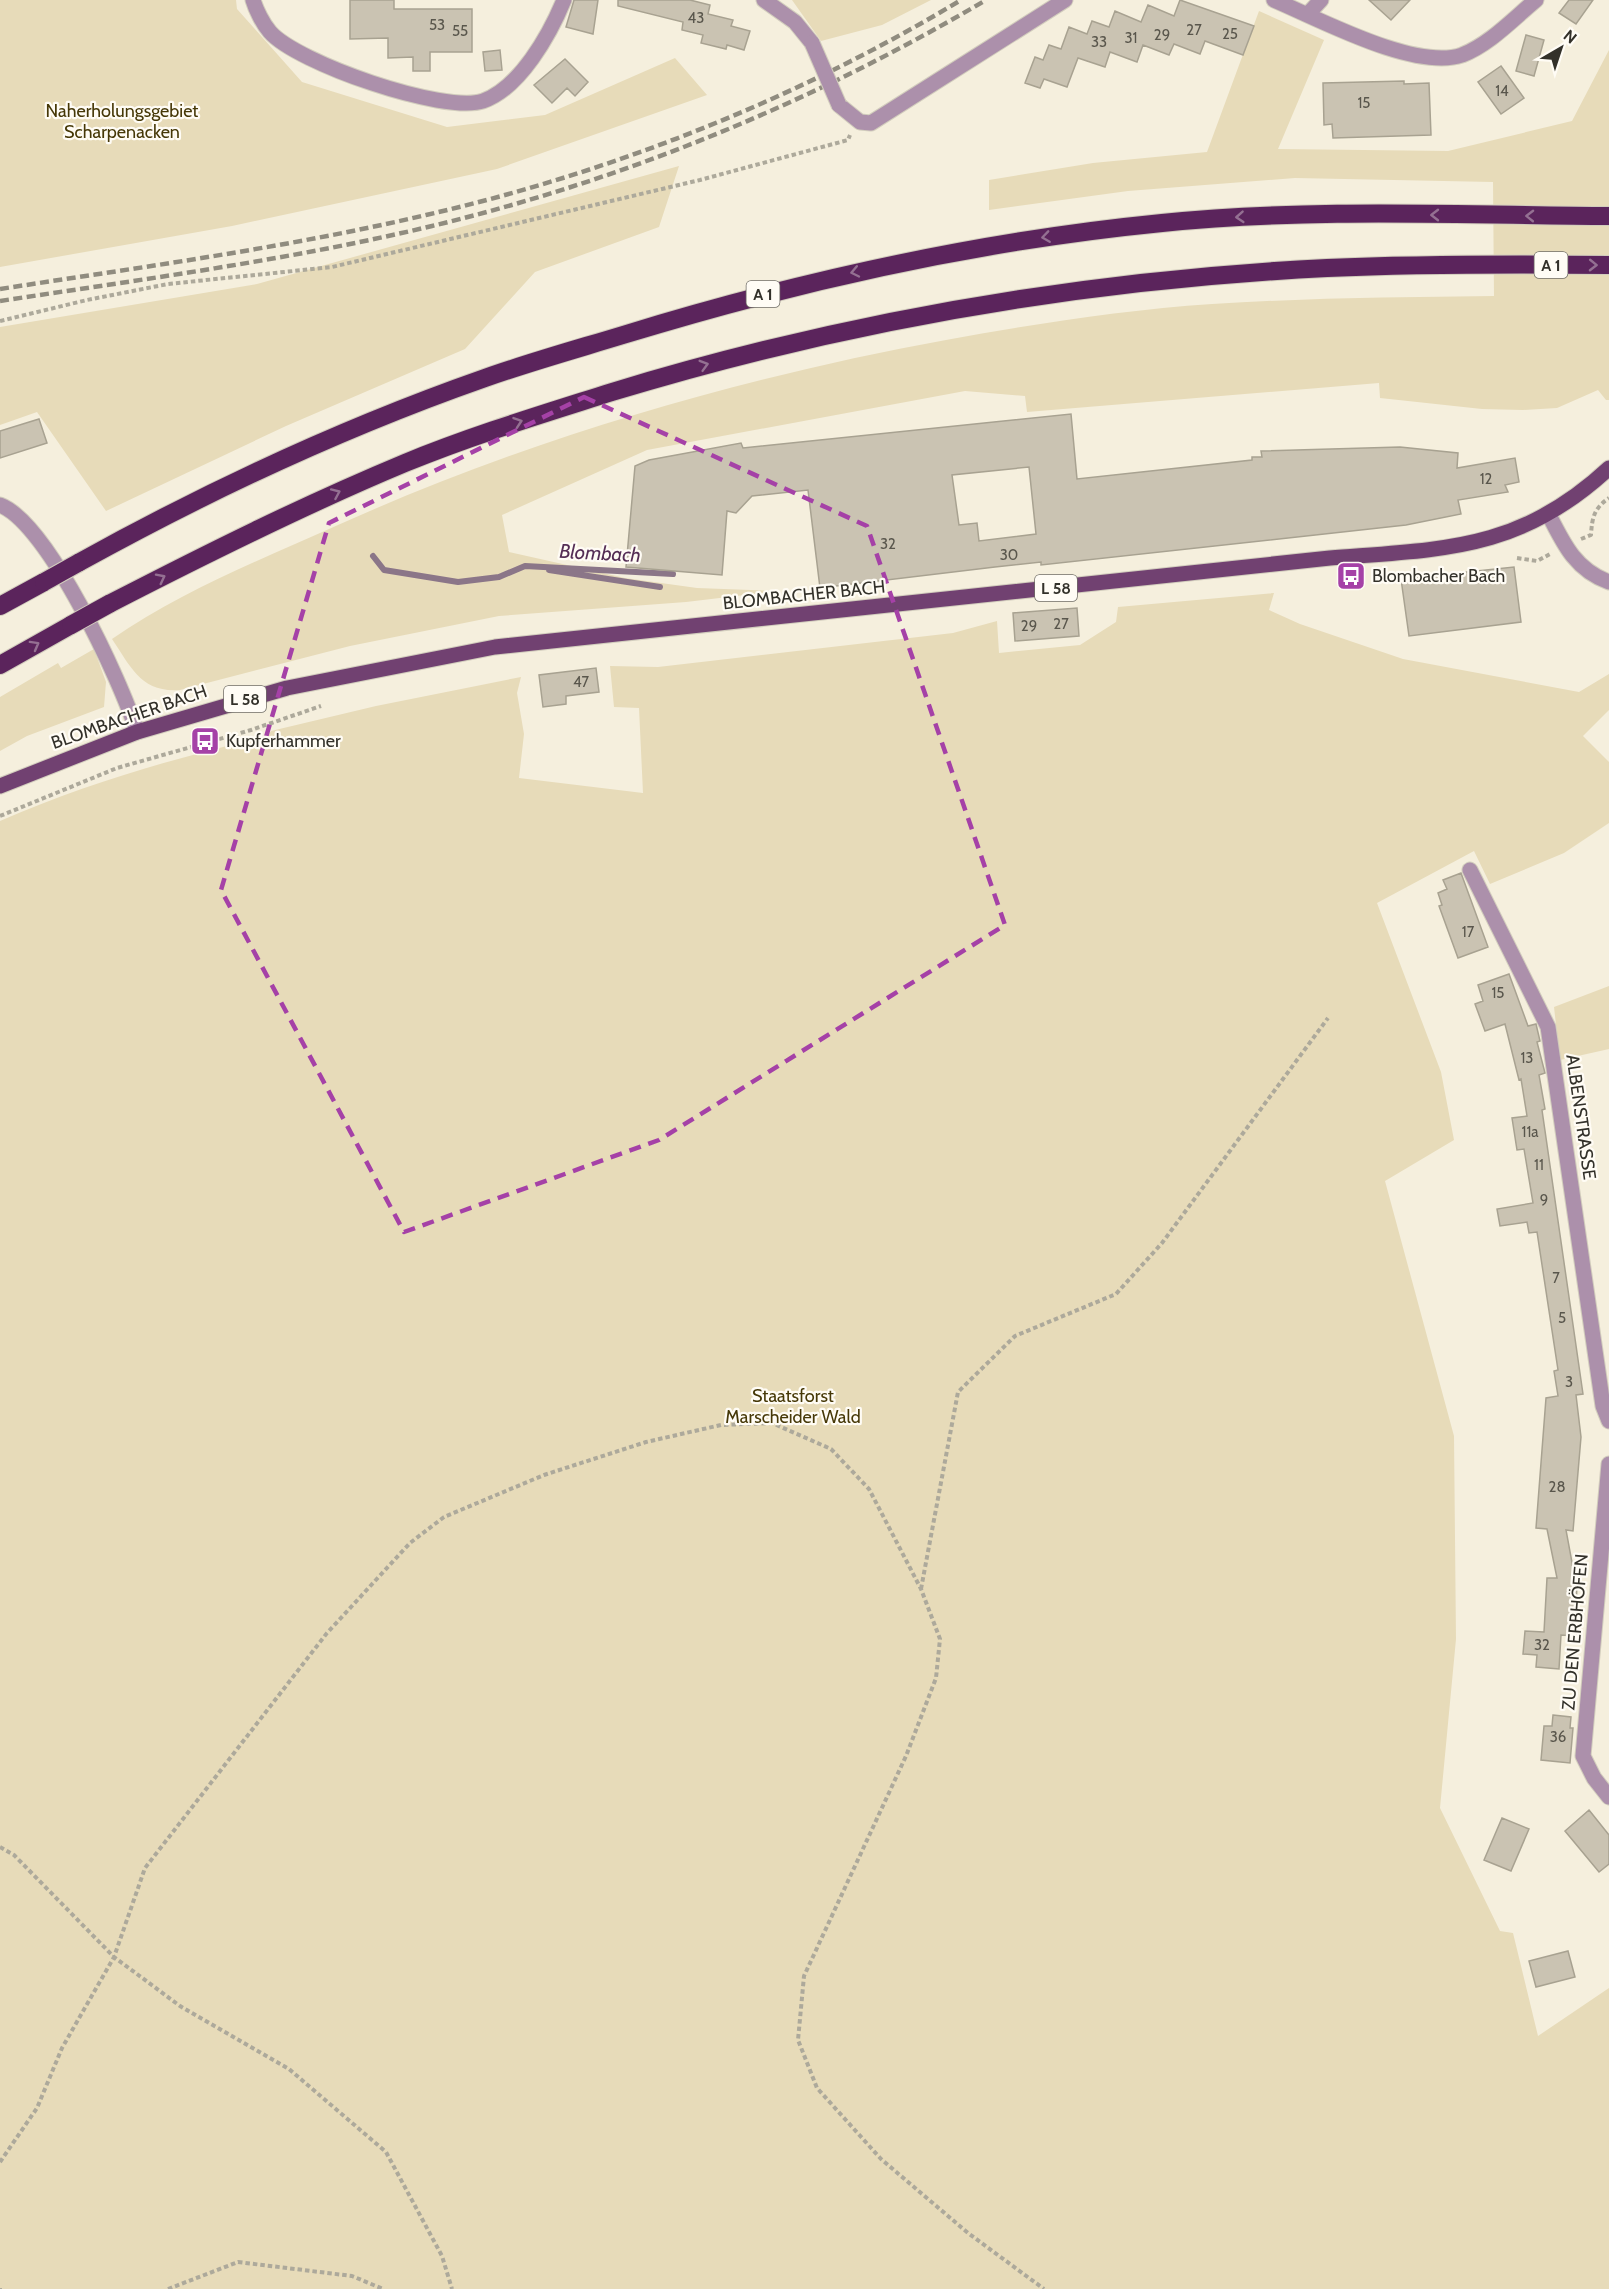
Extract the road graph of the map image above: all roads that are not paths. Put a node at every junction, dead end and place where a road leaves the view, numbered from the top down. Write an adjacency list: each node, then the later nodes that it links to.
1 (253, 0): 2 (street)
2 (564, 0)
3 (764, 0): 4 (street, bridge)
4 (1065, 0)
5 (1274, 0): 8 (street)
6 (1321, 0): 8 (street)
7 (1536, 0): 8 (street)
8 (1308, 14)
9 (1609, 216): 15 (highway, A 1, one-way to 15, bridge)
10 (1609, 265): 16 (highway, A 1, one-way to 10, bridge)
11 (1609, 468): 13 (main road, BLOMBACHER BACH / L 58)
12 (0, 505): 17 (street)
13 (1549, 514): 14 (street); 17 (main road, BLOMBACHER BACH / L 58)
14 (1609, 582)
15 (0, 606)
16 (0, 665)
17 (137, 732): 18 (main road, BLOMBACHER BACH / L 58)
18 (0, 786)
19 (1470, 870): 20 (street, ALBENSTRASSE)
20 (1609, 1421)
21 (1609, 1464): 22 (street, ZU DEN ERBHÖFEN)
22 (1609, 1797)

